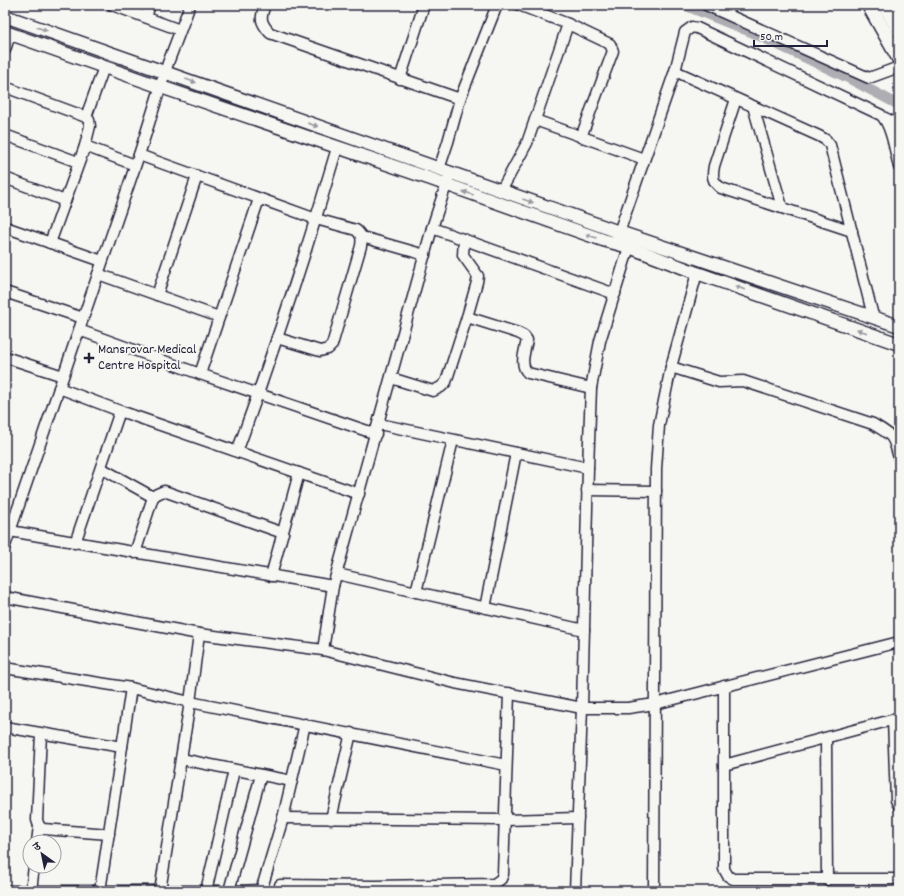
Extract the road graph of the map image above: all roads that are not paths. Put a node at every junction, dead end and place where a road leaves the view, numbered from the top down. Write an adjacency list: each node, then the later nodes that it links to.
1 (112, 5): 12 (street)
2 (150, 5): 12 (street)
3 (190, 5): 14 (street)
4 (265, 5): 23 (street)
5 (424, 5): 23 (street)
6 (497, 5): 27 (street)
7 (519, 5): 13 (street)
8 (706, 5): 20 (street)
9 (869, 5): 18 (main road)
10 (885, 5): 15 (main road)
11 (5, 16): 22 (street, one-way to 22)
12 (146, 17): 14 (street)
13 (568, 24): 31 (street); 34 (street)
14 (180, 30): 22 (street)
15 (899, 30)
16 (8, 33): 17 (street); 19 (street)
17 (5, 50)
18 (899, 58)
19 (104, 67): 24 (street); 29 (street)
20 (899, 67)
21 (675, 71): 26 (street); 30 (street); 38 (street)
22 (165, 72): 24 (street); 42 (street, one-way to 42)
23 (400, 79): 27 (street)
24 (161, 87): 36 (street); 37 (street)
25 (5, 88): 29 (street)
26 (736, 99): 28 (street); 49 (street)
27 (460, 100): 42 (street)
28 (753, 106): 49 (street); 53 (street)
29 (86, 116): 35 (street)
30 (885, 118): 32 (street); 41 (street)
31 (535, 120): 34 (street); 46 (street)
32 (899, 126)
33 (5, 135): 39 (street)
34 (581, 137): 38 (street)
35 (85, 146): 39 (street); 40 (street)
36 (338, 148): 45 (street); 50 (street)
37 (139, 155): 40 (street); 43 (street)
38 (644, 159): 55 (street)
39 (78, 162): 48 (street)
40 (135, 165): 60 (street)
41 (899, 167)
42 (444, 171): 45 (street); 46 (street)
43 (197, 176): 47 (street); 65 (street)
44 (5, 178): 48 (street)
45 (445, 185): 52 (street); 55 (street, one-way to 45)
46 (501, 191): 55 (street, one-way to 55)
47 (259, 199): 50 (street); 67 (street)
48 (65, 201): 57 (street)
49 (782, 207): 53 (street)
50 (316, 219): 54 (street); 72 (street)
51 (5, 227): 57 (street)
52 (432, 228): 56 (street); 59 (street)
53 (852, 230): 66 (street)
54 (362, 237): 59 (street); 72 (street)
55 (617, 238): 58 (street); 66 (street)
56 (464, 239): 64 (street); 68 (street)
57 (50, 243): 60 (street)
58 (629, 247): 61 (street); 64 (street)
59 (425, 255): 78 (street)
60 (102, 261): 62 (street)
61 (697, 273): 73 (street, one-way to 61); 75 (street)
62 (98, 274): 65 (street); 69 (street)
63 (5, 292): 69 (street)
64 (615, 294): 80 (street)
65 (157, 295): 67 (street)
66 (873, 316): 70 (street)
67 (219, 317): 76 (street)
68 (467, 317): 78 (street); 80 (street)
69 (83, 318): 71 (street)
70 (899, 326)
71 (79, 330): 76 (street); 77 (street)
72 (277, 338): 81 (street)
73 (899, 344)
74 (5, 357): 77 (street)
75 (671, 367): 87 (street); 92 (street)
76 (200, 374): 81 (street)
77 (63, 376): 79 (street)
78 (391, 378): 83 (street)
79 (59, 388): 82 (street); 95 (street)
80 (591, 388): 89 (street)
81 (258, 394): 83 (street); 85 (street)
82 (120, 411): 85 (street); 88 (street)
83 (377, 429): 84 (street); 93 (street)
84 (452, 440): 86 (street); 103 (street)
85 (237, 452): 90 (street)
86 (516, 453): 89 (street); 105 (street)
87 (899, 458)
88 (101, 468): 94 (street); 97 (street)
89 (588, 468): 91 (street)
90 (299, 473): 93 (street); 96 (street)
91 (587, 490): 92 (street); 106 (street)
92 (656, 491): 115 (street)
93 (359, 494): 100 (street)
94 (153, 497): 96 (street); 99 (street)
95 (10, 531): 97 (street); 98 (street)
96 (283, 533): 101 (street)
97 (75, 543): 99 (street)
98 (5, 546)
99 (135, 553): 101 (street)
100 (337, 574): 102 (street); 103 (street)
101 (271, 576): 102 (street)
102 (333, 586): 109 (street)
103 (416, 592): 105 (street)
104 (5, 597): 107 (street)
105 (485, 608): 106 (street)
106 (584, 630): 116 (street)
107 (199, 634): 109 (street); 114 (street)
108 (899, 642): 111 (street)
109 (323, 650): 113 (street)
110 (5, 668): 112 (street)
111 (724, 686): 115 (street); 126 (street)
112 (131, 688): 114 (street); 123 (street)
113 (508, 693): 116 (street); 125 (street)
114 (190, 702): 118 (street); 124 (street)
115 (655, 704): 116 (street); 152 (street)
116 (582, 708): 132 (street)
117 (896, 719): 122 (street); 130 (street)
118 (305, 724): 120 (street); 129 (street)
119 (5, 727): 121 (street)
120 (350, 733): 125 (street); 133 (street)
121 (41, 734): 123 (street); 135 (street)
122 (826, 738): 126 (street); 140 (street)
123 (122, 747): 137 (street)
124 (181, 760): 127 (street); 145 (street)
125 (506, 765): 134 (street)
126 (724, 765): 140 (street)
127 (234, 770): 128 (street); 146 (street)
128 (261, 775): 129 (street); 148 (street)
129 (292, 781): 131 (street)
130 (899, 806)
131 (283, 818): 133 (street); 150 (street)
132 (578, 818): 134 (street); 151 (street)
133 (331, 819): 134 (street)
134 (505, 820): 141 (street)
135 (39, 826): 136 (street); 137 (street)
136 (38, 834)
137 (109, 834): 144 (street)
138 (33, 874): 143 (street)
139 (899, 879): 140 (street)
140 (827, 880)
141 (280, 885)
142 (5, 891): 143 (street)
143 (31, 891): 144 (street)
144 (100, 891): 145 (street)
145 (160, 891): 146 (street)
146 (206, 891): 147 (street)
147 (220, 891)
148 (229, 891)
149 (235, 891): 150 (street)
150 (261, 891)
151 (575, 891)
152 (654, 891)

